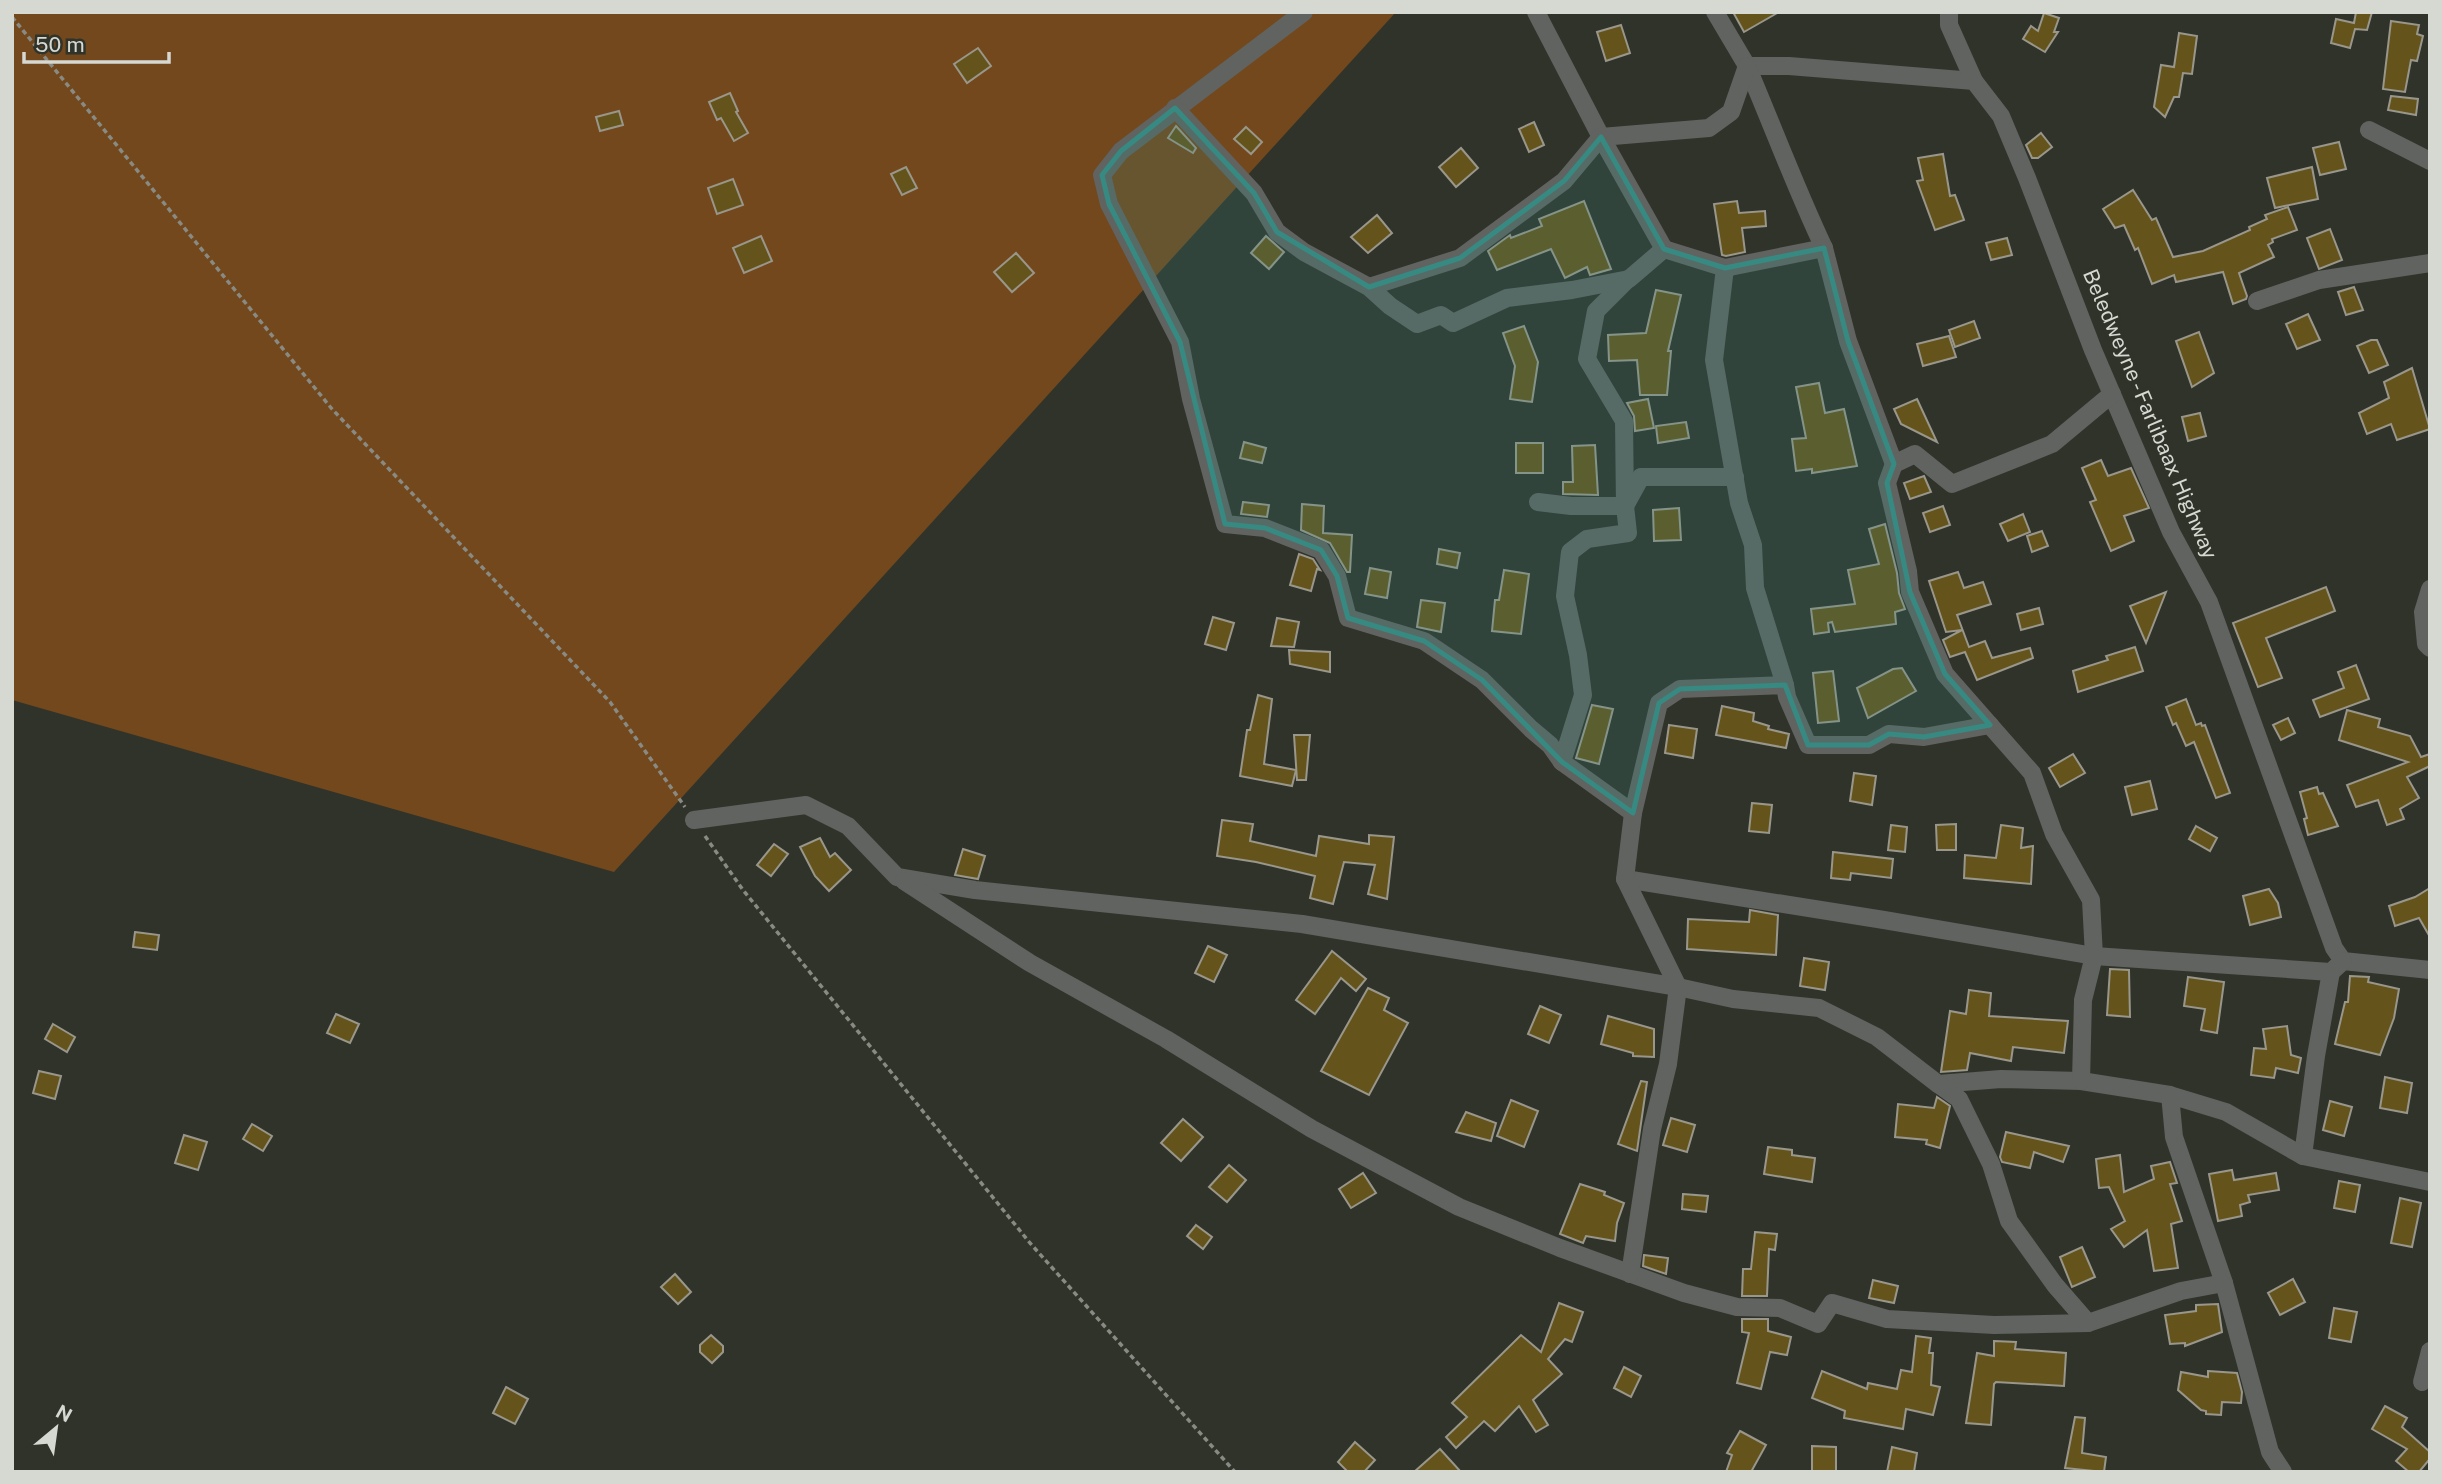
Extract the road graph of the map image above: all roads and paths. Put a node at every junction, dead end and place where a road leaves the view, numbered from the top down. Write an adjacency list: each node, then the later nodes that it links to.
1 (1304, 12): 8 (street)
2 (1536, 12): 10 (street)
3 (1715, 12): 6 (street)
4 (1949, 12): 7 (street, Beledweyne - Farlibaax Highway)
5 (12, 17): 30 (path)
6 (1747, 66): 7 (street); 10 (street); 12 (street)
7 (1974, 81): 19 (street, Beledweyne - Farlibaax Highway)
8 (1175, 108): 17 (street); 28 (street)
9 (2369, 130): 11 (street)
10 (1601, 137): 13 (street); 17 (street)
11 (2430, 161)
12 (1825, 248): 15 (street); 20 (street)
13 (1664, 249): 15 (street); 16 (street)
14 (2430, 263): 18 (street)
15 (1725, 268): 21 (street)
16 (1629, 279): 17 (street); 23 (street)
17 (1369, 287)
18 (2257, 301)
19 (2112, 394): 20 (street); 34 (street, Beledweyne - Farlibaax Highway)
20 (1894, 464): 27 (street)
21 (1735, 477): 23 (street); 26 (street)
22 (1538, 502): 23 (street)
23 (1625, 506): 28 (street)
24 (2430, 589): 25 (street)
25 (2430, 648)
26 (1785, 685): 27 (street); 29 (street)
27 (1990, 725): 33 (street)
28 (1562, 762): 29 (street)
29 (1633, 813): 32 (street)
30 (694, 820): 31 (street); 47 (path)
31 (897, 877): 36 (street); 42 (street)
32 (1625, 879): 33 (street); 36 (street)
33 (2094, 956): 34 (street); 37 (street)
34 (2337, 966): 35 (street); 40 (street)
35 (2430, 970)
36 (1678, 986): 38 (street); 42 (street)
37 (2081, 1081): 38 (street); 39 (street)
38 (1938, 1084): 44 (street)
39 (2170, 1095): 40 (street); 43 (street)
40 (2303, 1156): 41 (street)
41 (2430, 1182)
42 (1630, 1274): 44 (street)
43 (2224, 1283): 44 (street); 48 (street)
44 (2088, 1323)
45 (2430, 1351): 46 (street)
46 (2423, 1382)
47 (1234, 1472)
48 (2283, 1472)

